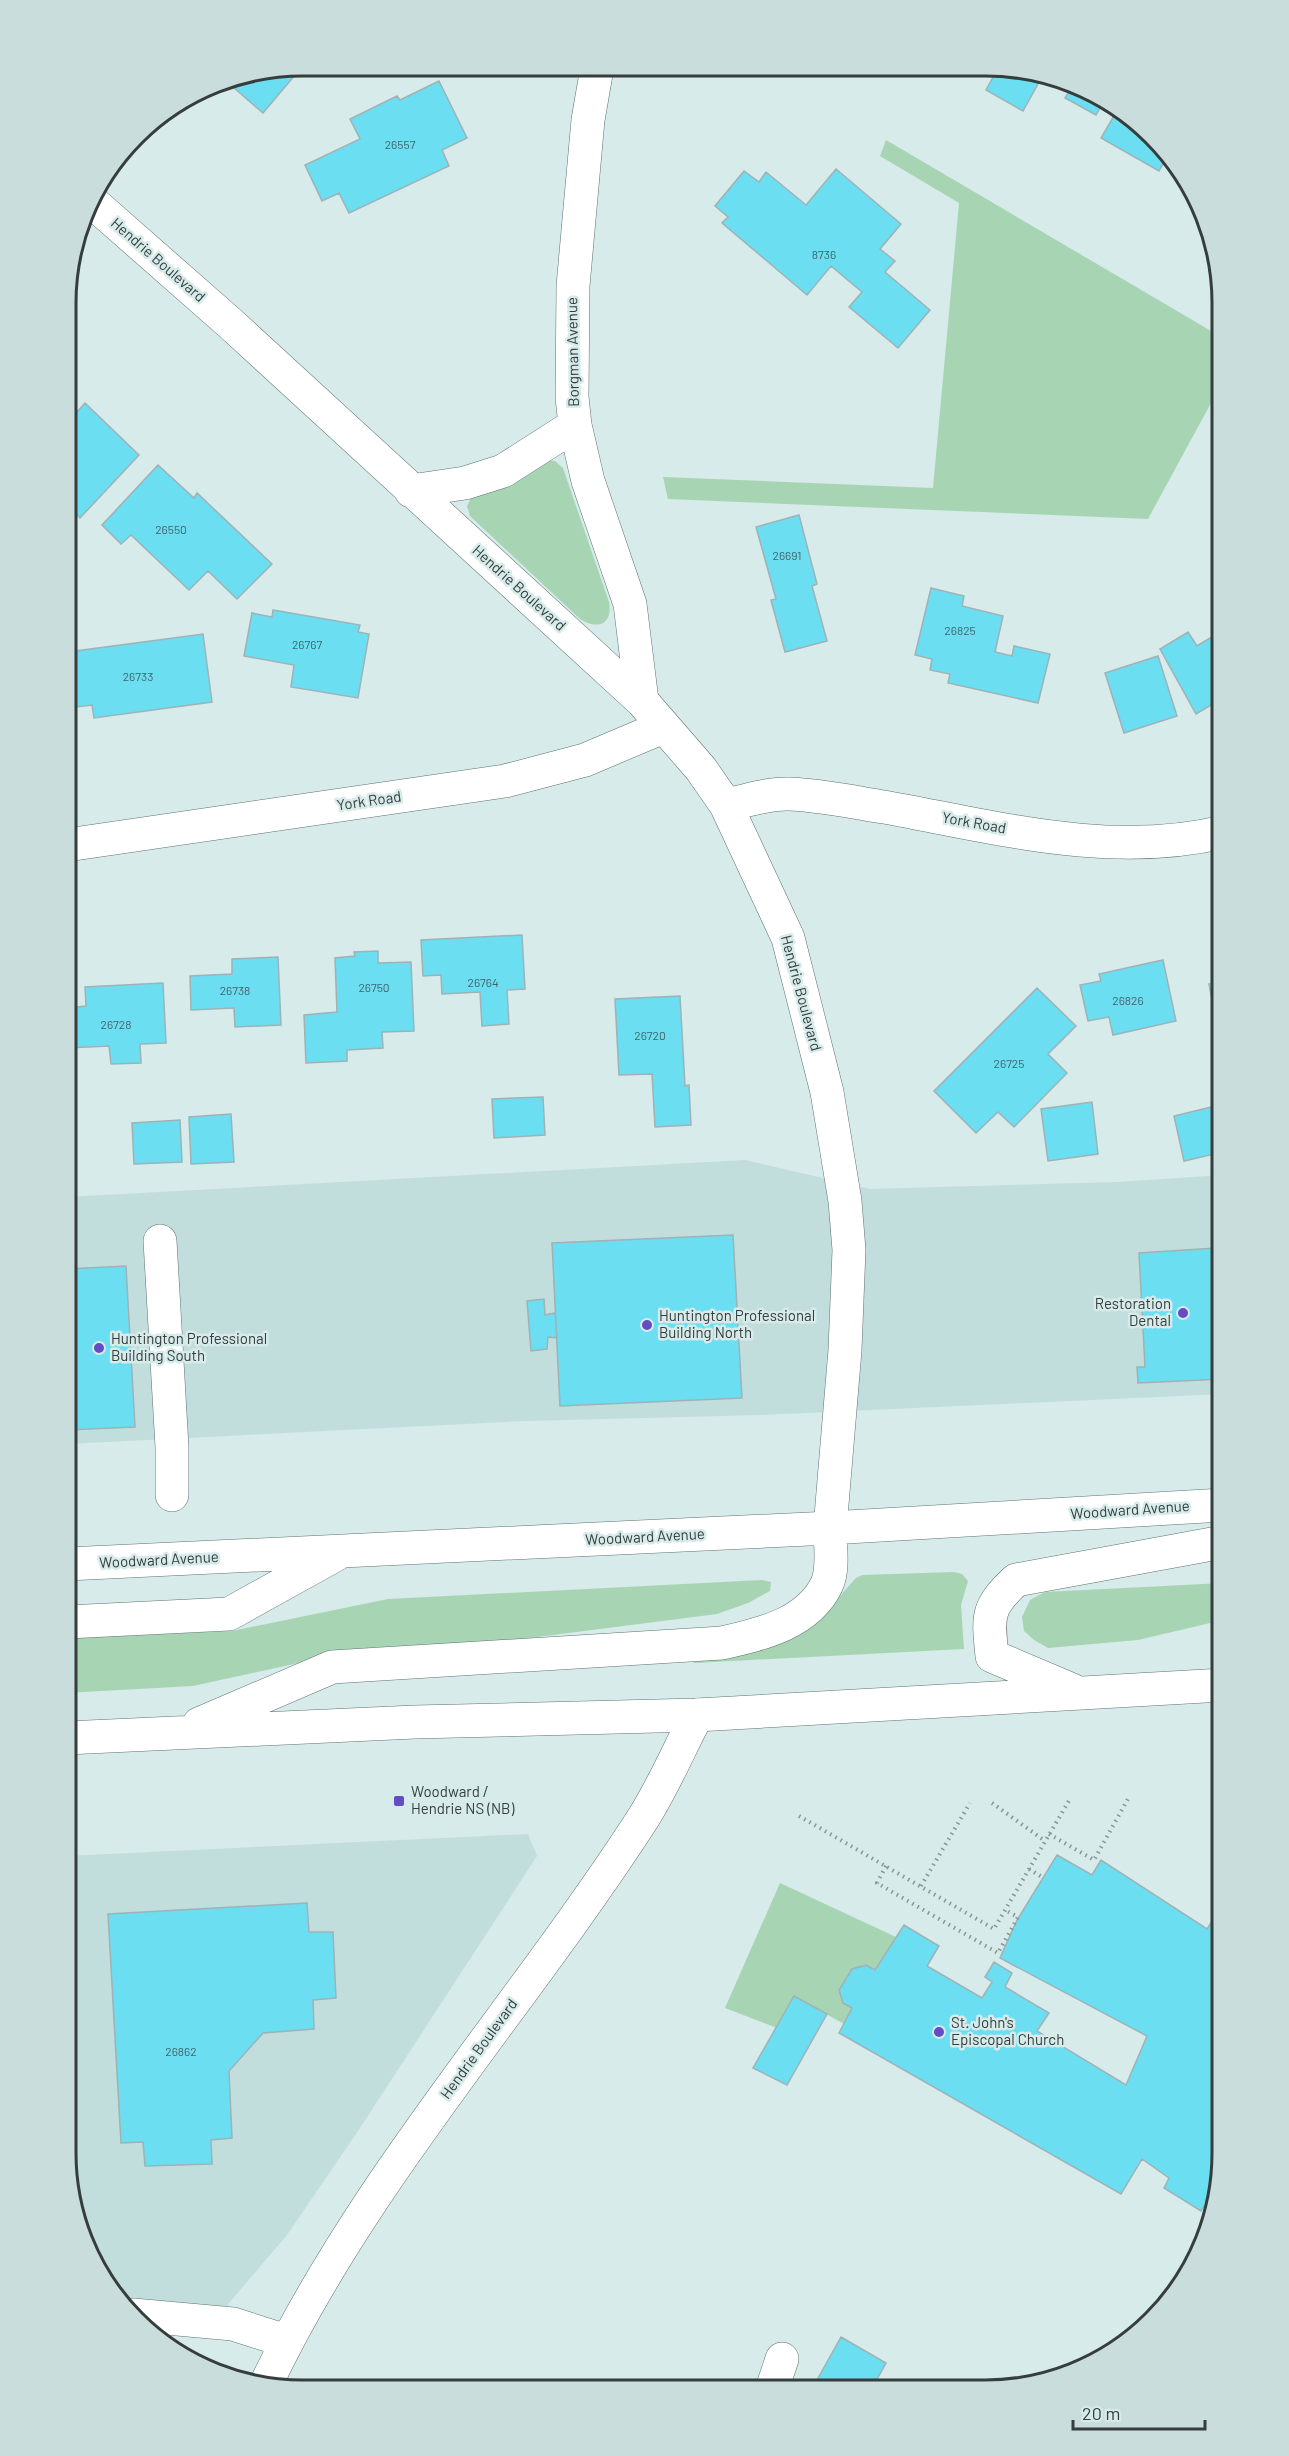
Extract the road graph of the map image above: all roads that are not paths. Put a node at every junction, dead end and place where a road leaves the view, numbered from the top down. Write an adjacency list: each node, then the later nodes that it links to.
1 (595, 77): 3 (street, Borgman Avenue)
2 (98, 207): 4 (street, Hendrie Boulevard)
3 (575, 425): 4 (street); 5 (street, Borgman Avenue)
4 (411, 490): 5 (street, Hendrie Boulevard)
5 (642, 701): 6 (street, Hendrie Boulevard)
6 (663, 727): 7 (street, Hendrie Boulevard); 9 (street, York Road)
7 (726, 805): 8 (street, York Road); 13 (street, Hendrie Boulevard)
8 (1212, 834)
9 (76, 844)
10 (160, 1241): 11 (street)
11 (172, 1495)
12 (1212, 1506): 13 (street, Woodward Avenue)
13 (830, 1528): 15 (street, Woodward Avenue); 21 (street, Hendrie Boulevard)
14 (1212, 1544): 19 (street)
15 (344, 1551): 16 (street, Woodward Avenue); 17 (street)
16 (76, 1564)
17 (76, 1622)
18 (1212, 1686): 19 (street)
19 (1078, 1693): 20 (street)
20 (697, 1715): 21 (street); 24 (street, Hendrie Boulevard)
21 (181, 1732): 22 (street)
22 (76, 1737)
23 (147, 2316): 24 (street)
24 (286, 2341): 26 (street, Hendrie Boulevard)
25 (782, 2358): 27 (street)
26 (269, 2377)
27 (774, 2380)

